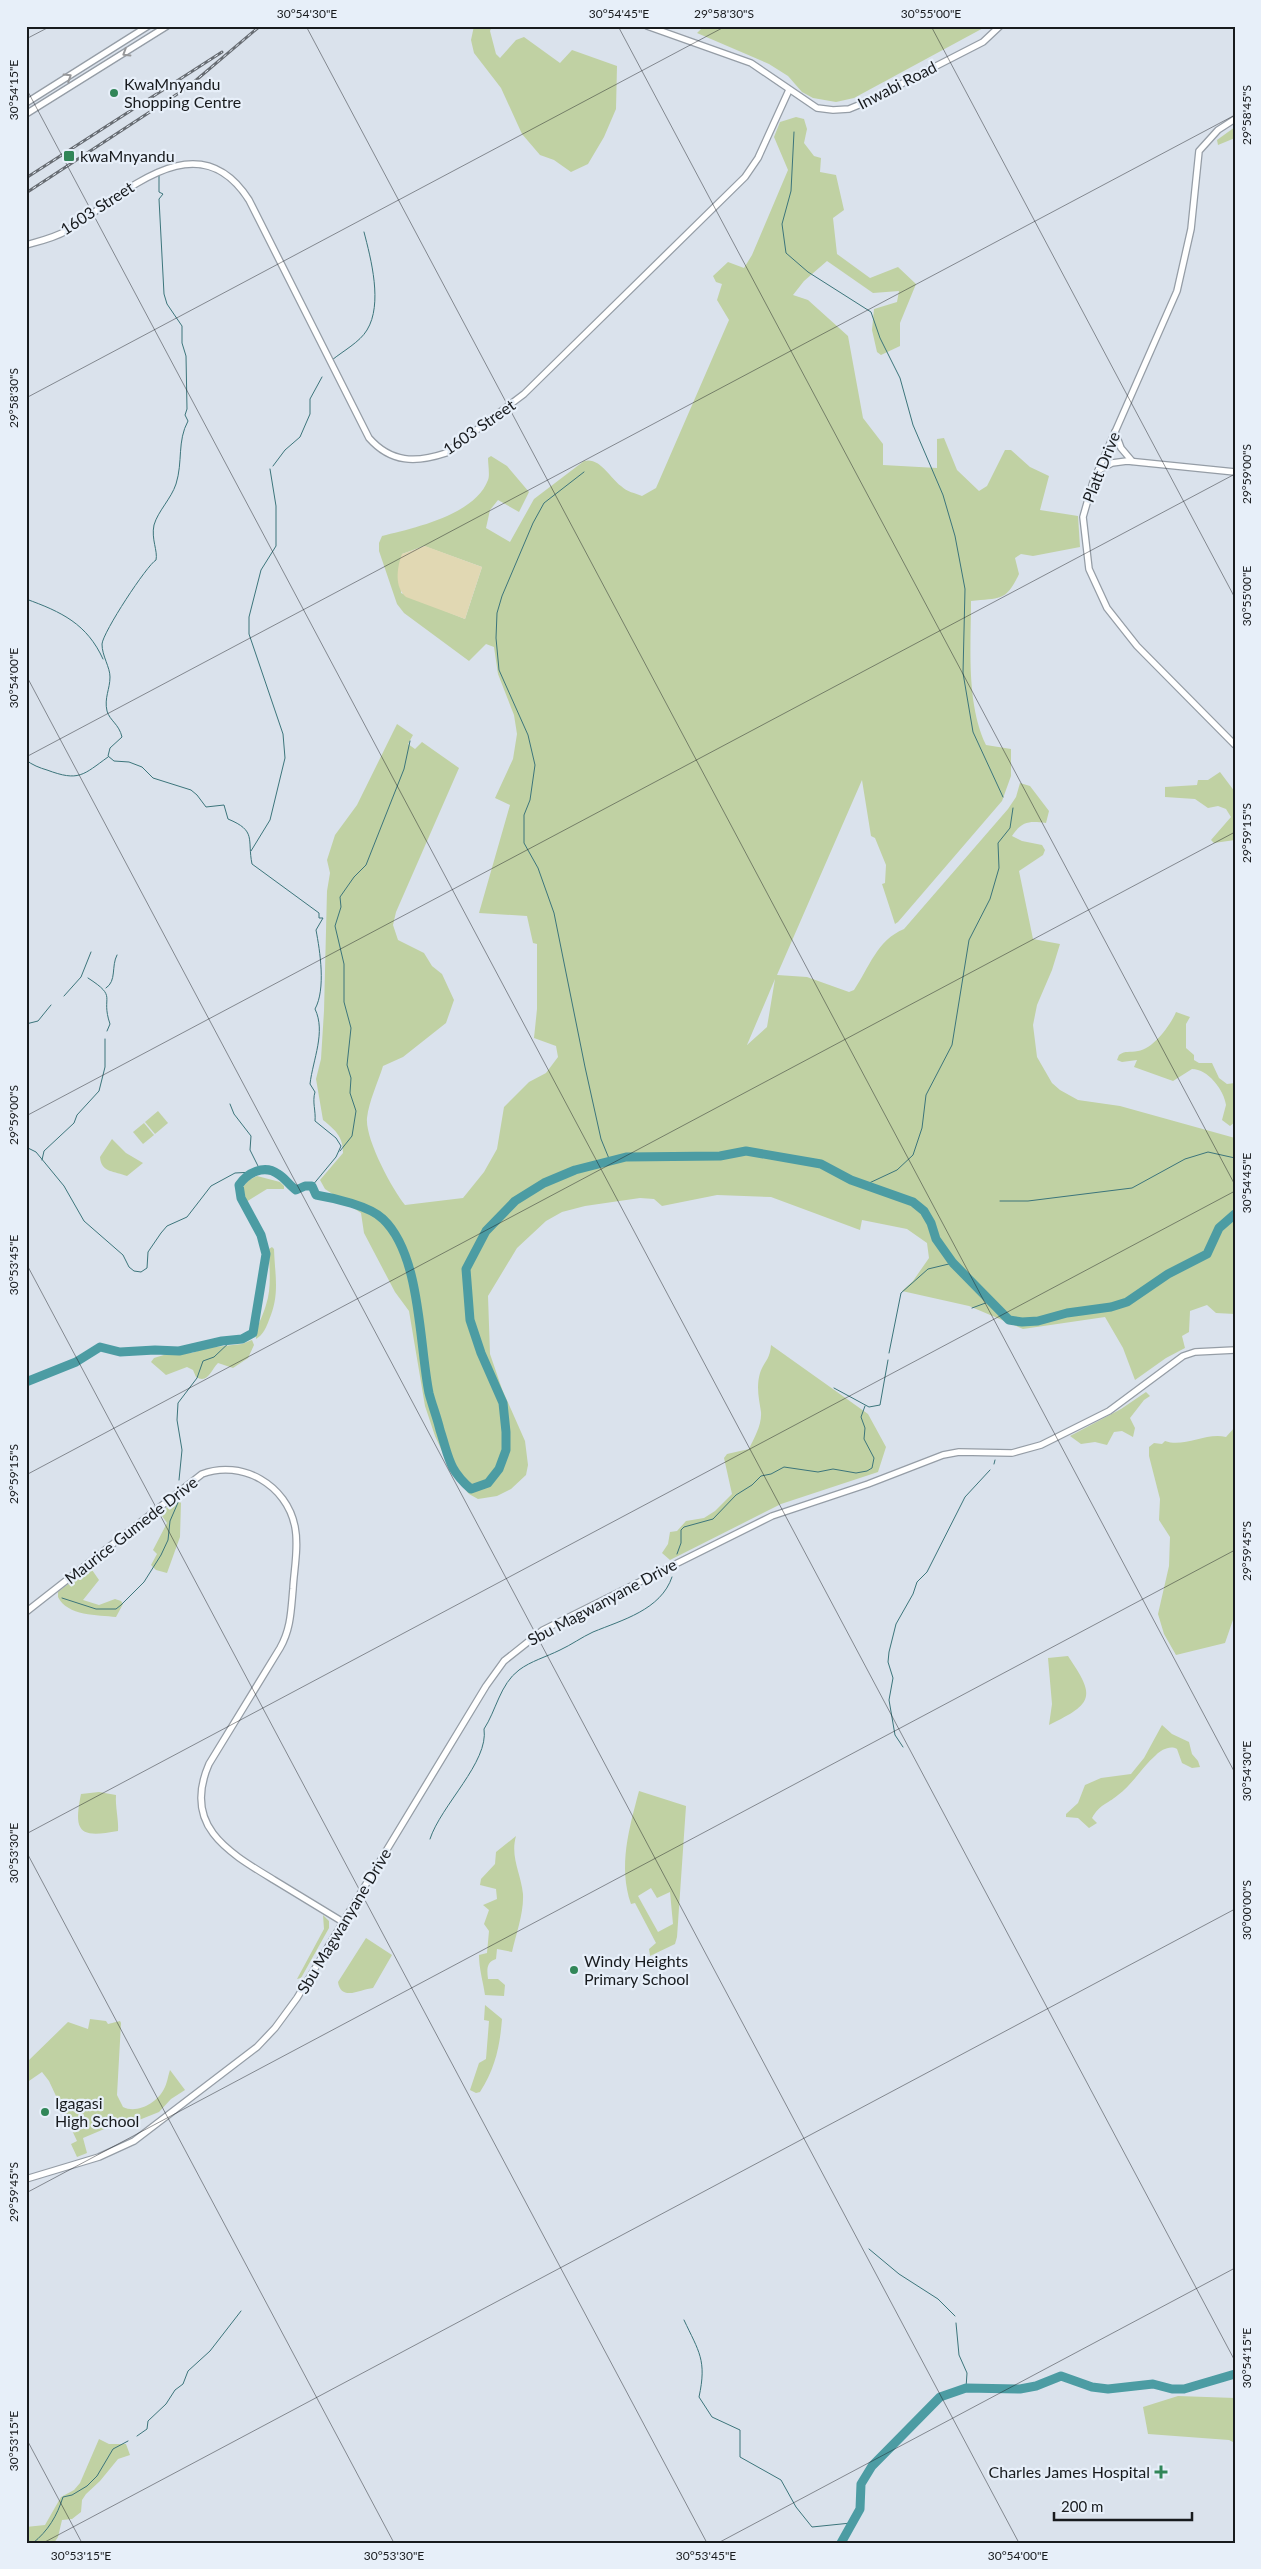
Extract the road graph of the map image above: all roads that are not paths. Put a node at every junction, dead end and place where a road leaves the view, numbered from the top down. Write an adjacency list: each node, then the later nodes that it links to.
1 (148, 26): 6 (street, one-way to 1)
2 (167, 26): 7 (street, one-way to 7)
3 (646, 26): 5 (street)
4 (1000, 26): 5 (street, Inwabi Road)
5 (789, 90): 9 (street, 1603 Street)
6 (26, 103)
7 (26, 114)
8 (1235, 120): 10 (street, Platt Drive)
9 (26, 245)
10 (1115, 432): 11 (street); 12 (street, Platt Drive)
11 (1132, 462): 12 (street); 13 (street)
12 (1099, 470): 14 (street, Platt Drive)
13 (1235, 472)
14 (1235, 745)
15 (1235, 1350): 17 (street, Sbu Magwanyane Drive)
16 (26, 1612): 17 (street, Maurice Gumede Drive)
17 (343, 1922): 18 (street, Sbu Magwanyane Drive)
18 (26, 2179)

